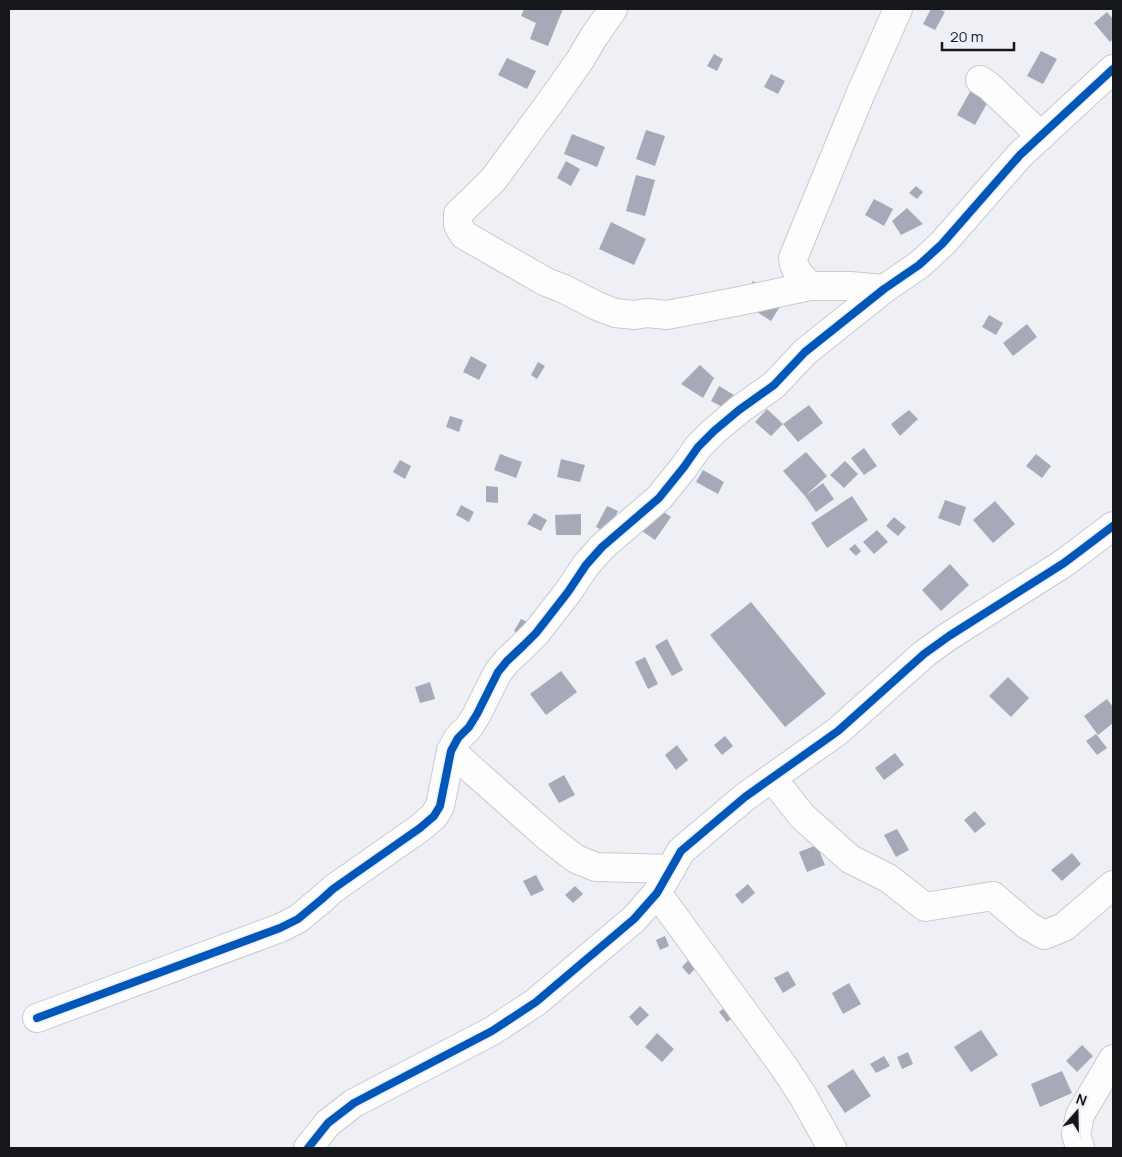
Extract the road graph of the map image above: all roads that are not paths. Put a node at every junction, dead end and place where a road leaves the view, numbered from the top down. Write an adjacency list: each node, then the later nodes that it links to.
1 (613, 9): 6 (street)
2 (898, 9): 6 (street)
3 (1113, 69): 5 (street)
4 (980, 80): 5 (street)
5 (1041, 136): 7 (street)
6 (810, 286): 7 (street)
7 (884, 290): 9 (street)
8 (1113, 526): 10 (street)
9 (450, 751): 11 (street); 14 (street)
10 (772, 778): 11 (street); 12 (street)
11 (671, 869): 13 (street)
12 (1113, 885)
13 (657, 893): 16 (street); 17 (street)
14 (37, 1018)
15 (1113, 1058): 18 (street)
16 (308, 1148)
17 (832, 1148)
18 (1080, 1148)

